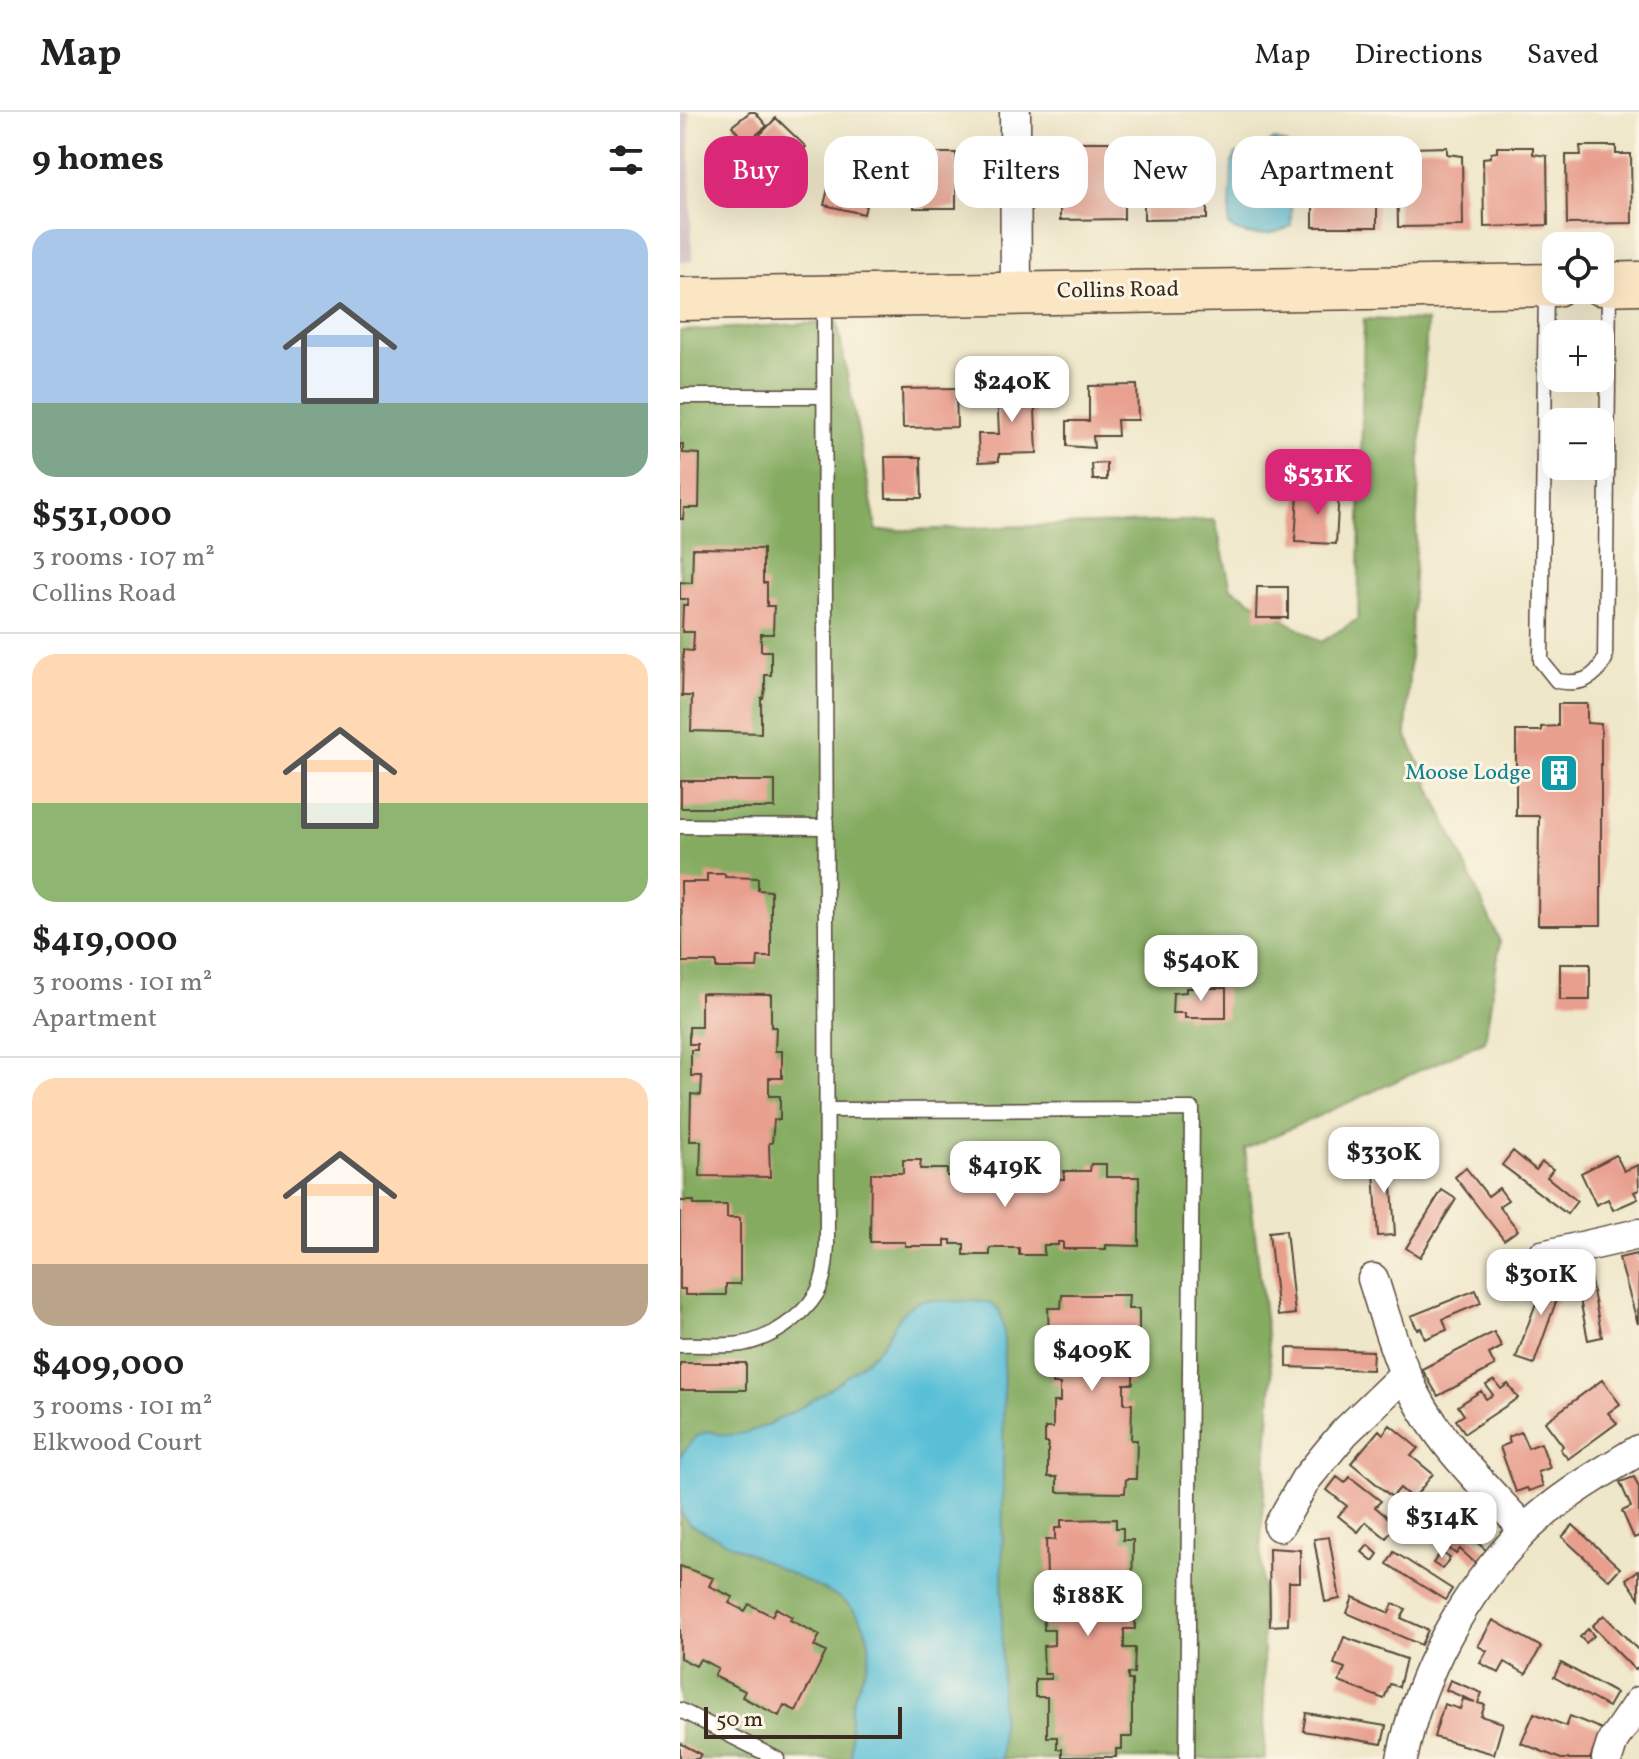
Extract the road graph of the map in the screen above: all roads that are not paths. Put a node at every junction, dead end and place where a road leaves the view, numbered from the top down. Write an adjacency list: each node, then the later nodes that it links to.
1 (1015, 112): 4 (street)
2 (1616, 283): 7 (lane)
3 (1542, 285): 4 (street, Collins Road)
4 (1016, 293): 5 (street, Collins Road)
5 (824, 296): 6 (street, Collins Road); 11 (lane)
6 (680, 299)
7 (1610, 320)
8 (1544, 392): 9 (lane)
9 (1603, 392)
10 (680, 396): 11 (lane)
11 (824, 396): 13 (lane)
12 (680, 826): 13 (lane)
13 (826, 827): 14 (lane)
14 (827, 1110): 18 (lane); 26 (lane)
15 (1639, 1234): 16 (street)
16 (1542, 1256)
17 (1373, 1279): 19 (street)
18 (680, 1345)
19 (1405, 1374): 21 (street); 22 (street)
20 (1639, 1450): 22 (street)
21 (1279, 1526)
22 (1525, 1530): 27 (street)
23 (1639, 1702): 28 (street)
24 (680, 1710): 25 (lane)
25 (777, 1759)
26 (1187, 1759)
27 (1402, 1759)
28 (1607, 1759)

